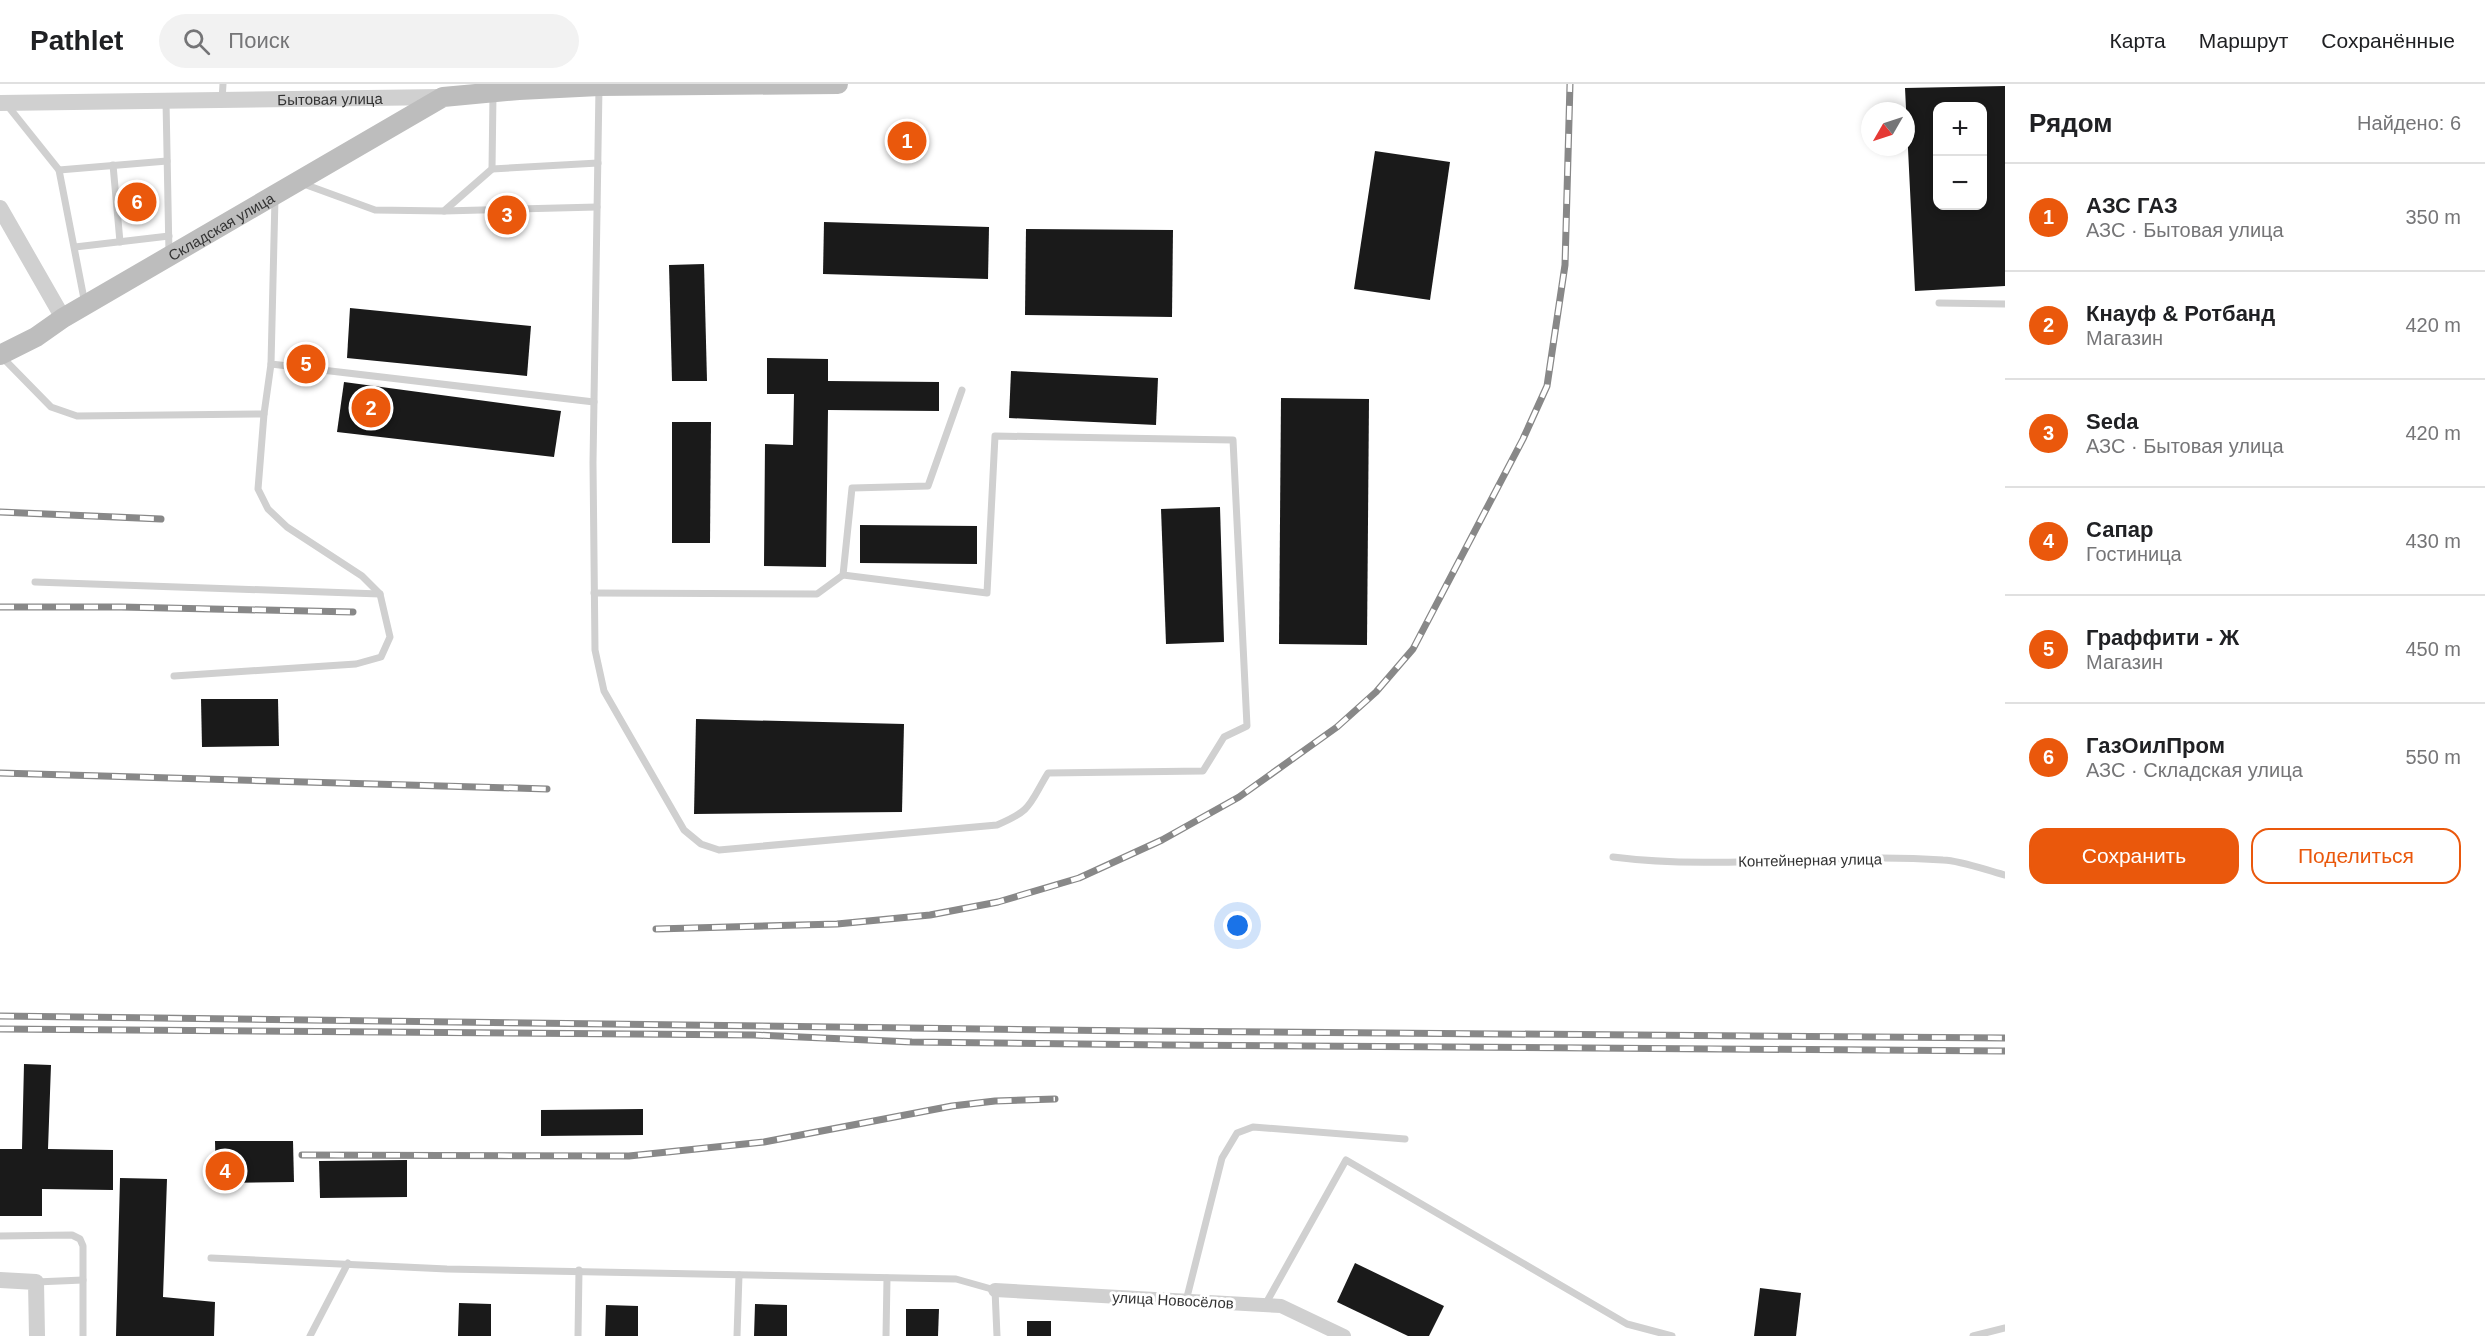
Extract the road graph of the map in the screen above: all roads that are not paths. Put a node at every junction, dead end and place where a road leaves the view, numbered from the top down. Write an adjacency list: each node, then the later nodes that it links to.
1 (838, 84): 2 (main road, Бытовая улица)
2 (599, 85): 3 (main road, Бытовая улица); 10 (lane)
3 (519, 87): 5 (main road, Бытовая улица)
4 (223, 92): 6 (street, Бытовая улица); 8 (street, Бытовая улица)
5 (493, 92): 6 (main road, Бытовая улица); 12 (lane)
6 (443, 97): 14 (main road, Складская улица)
7 (2, 101): 8 (street, Бытовая улица); 13 (lane)
8 (166, 101): 9 (lane)
9 (167, 161): 11 (lane); 19 (lane)
10 (598, 163): 12 (lane); 16 (lane)
11 (113, 165): 13 (lane); 20 (lane)
12 (492, 169): 18 (lane)
13 (59, 170): 21 (lane)
14 (298, 183): 15 (main road, Складская улица); 18 (lane)
15 (275, 196): 22 (main road, Складская улица); 28 (lane)
16 (597, 207): 18 (lane); 30 (lane)
17 (0, 208): 26 (street)
18 (444, 211)
19 (169, 236): 20 (lane); 22 (lane)
20 (120, 242): 21 (lane)
21 (75, 247): 25 (lane)
22 (169, 257): 25 (main road, Складская улица)
23 (1939, 303): 24 (lane)
24 (2005, 304)
25 (86, 305): 26 (main road, Складская улица)
26 (63, 318): 27 (main road, Складская улица)
27 (0, 355): 31 (lane)
28 (271, 364): 30 (lane); 31 (lane)
29 (962, 390): 32 (lane)
30 (594, 402): 34 (lane)
31 (264, 414): 35 (lane)
32 (843, 575): 34 (lane); 34 (lane)
33 (35, 582): 35 (lane)
34 (594, 592)
35 (380, 594): 36 (lane)
36 (174, 676)
37 (1613, 857): 38 (lane, Контейнерная улица)
38 (2005, 875)
39 (1405, 1139): 50 (lane)
40 (0, 1236): 47 (lane)
41 (211, 1258): 42 (lane)
42 (348, 1263): 43 (lane); 55 (lane)
43 (579, 1270): 44 (lane); 56 (lane)
44 (739, 1275): 45 (lane); 57 (lane)
45 (887, 1278): 49 (lane); 58 (lane)
46 (0, 1280): 48 (street)
47 (83, 1280): 48 (lane); 54 (lane)
48 (36, 1282): 53 (street)
49 (995, 1290): 50 (street, улица Новосёлов); 59 (lane)
50 (1186, 1301): 51 (street, улица Новосёлов)
51 (1265, 1305): 60 (street, улица Новосёлов); 61 (lane)
52 (2005, 1328): 62 (lane)
53 (37, 1336)
54 (83, 1336)
55 (310, 1336)
56 (578, 1336)
57 (737, 1336)
58 (886, 1336)
59 (997, 1336)
60 (1344, 1336)
61 (1672, 1336)
62 (1973, 1336)

